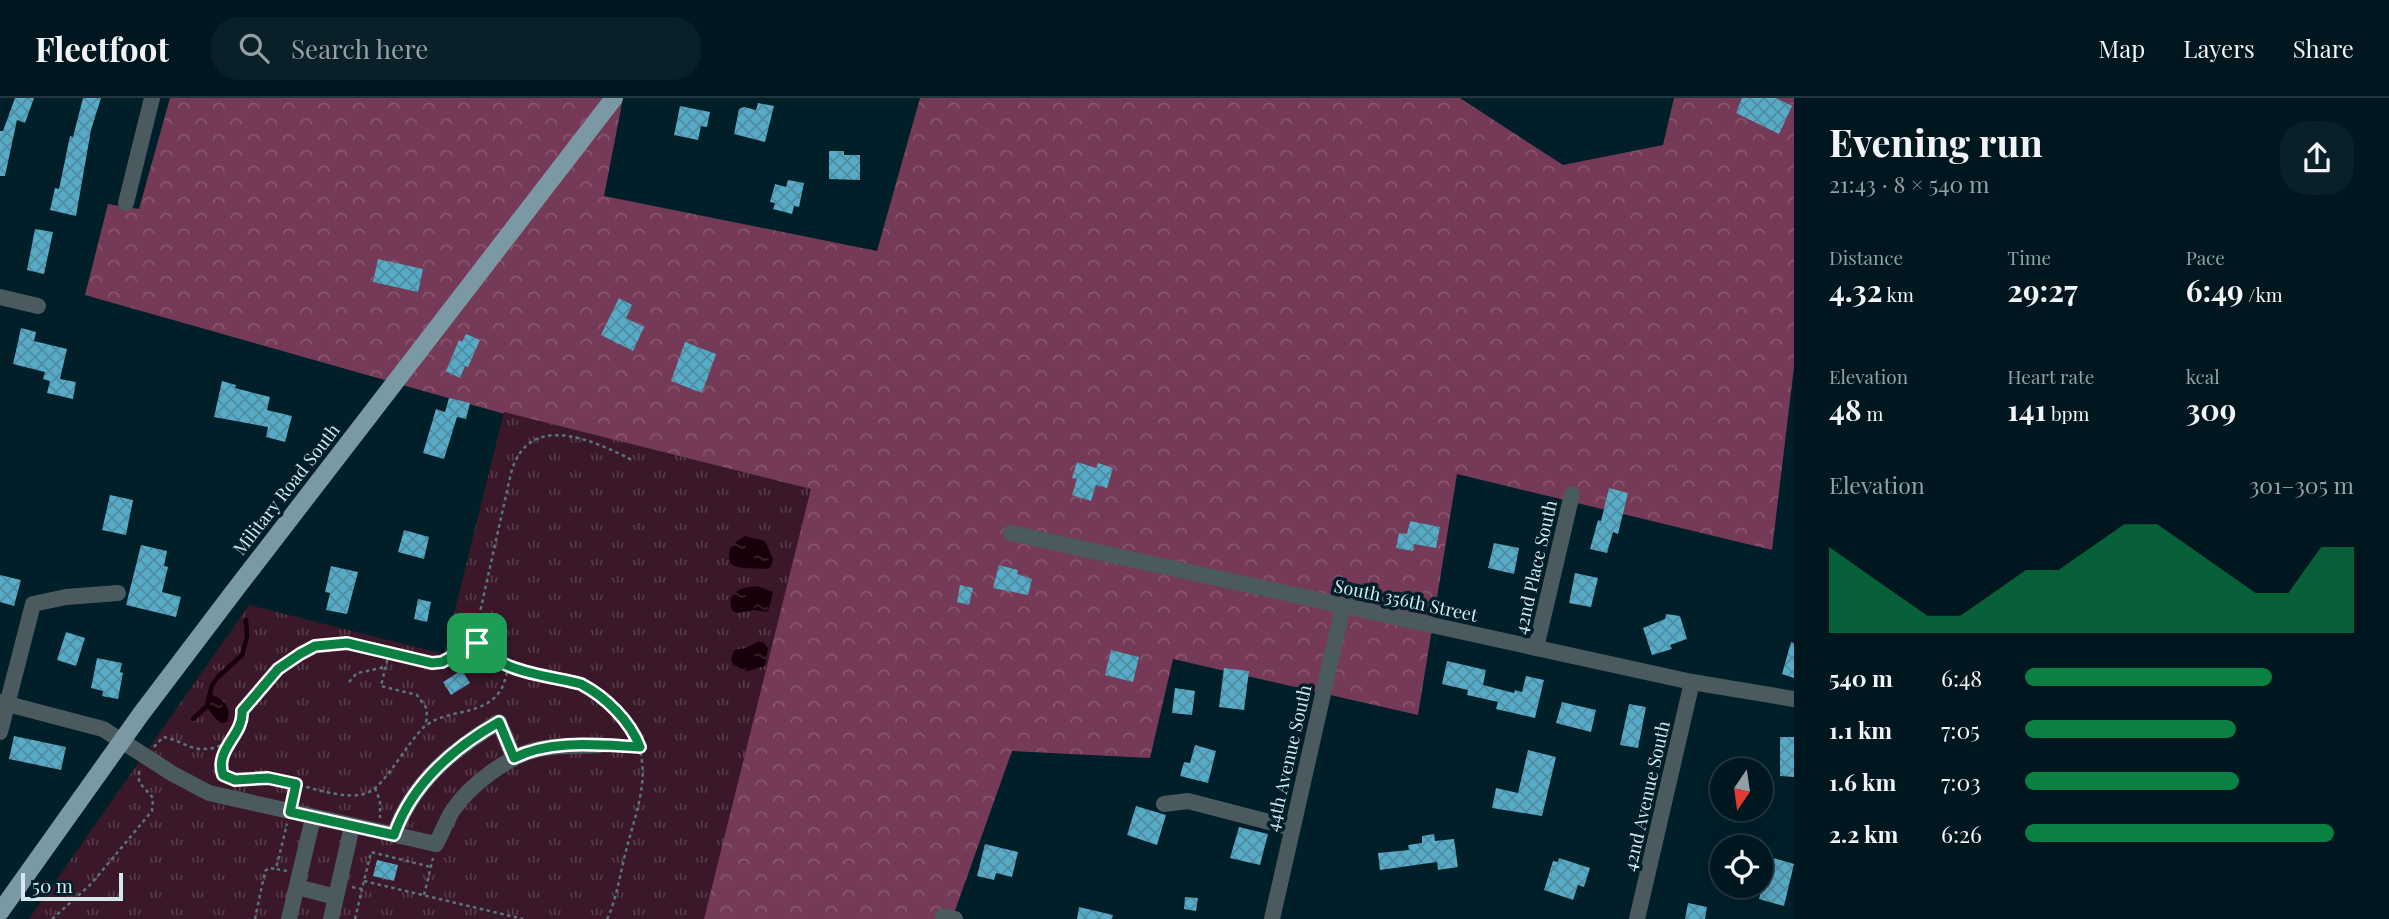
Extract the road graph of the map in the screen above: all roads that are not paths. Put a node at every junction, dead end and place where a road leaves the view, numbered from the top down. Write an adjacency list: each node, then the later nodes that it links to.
1 (152, 98): 3 (street)
2 (614, 98): 15 (main road, Military Road South)
3 (126, 203)
4 (0, 297): 5 (street)
5 (38, 306)
6 (1572, 494): 10 (street, 42nd Place South)
7 (1011, 533): 9 (street, South 356th Street)
8 (118, 593): 13 (street)
9 (1343, 606): 10 (street, South 356th Street); 21 (street, 44th Avenue South)
10 (1536, 648): 11 (street, South 356th Street)
11 (1692, 682): 12 (street, South 356th Street); 29 (street, 42nd Avenue South)
12 (1794, 699)
13 (4, 703): 14 (street); 15 (street)
14 (0, 732)
15 (123, 741): 19 (street); 25 (main road, Military Road South)
16 (600, 745): 17 (street)
17 (514, 758): 22 (street); 22 (street)
18 (1164, 804): 21 (street)
19 (313, 818): 20 (street); 23 (street)
20 (352, 826): 22 (street); 24 (street)
21 (1292, 828): 28 (street, 44th Avenue South)
22 (394, 835)
23 (296, 887): 24 (street); 26 (street)
24 (341, 891): 27 (street)
25 (0, 912)
26 (289, 919)
27 (331, 919)
28 (1272, 919)
29 (1637, 919)

